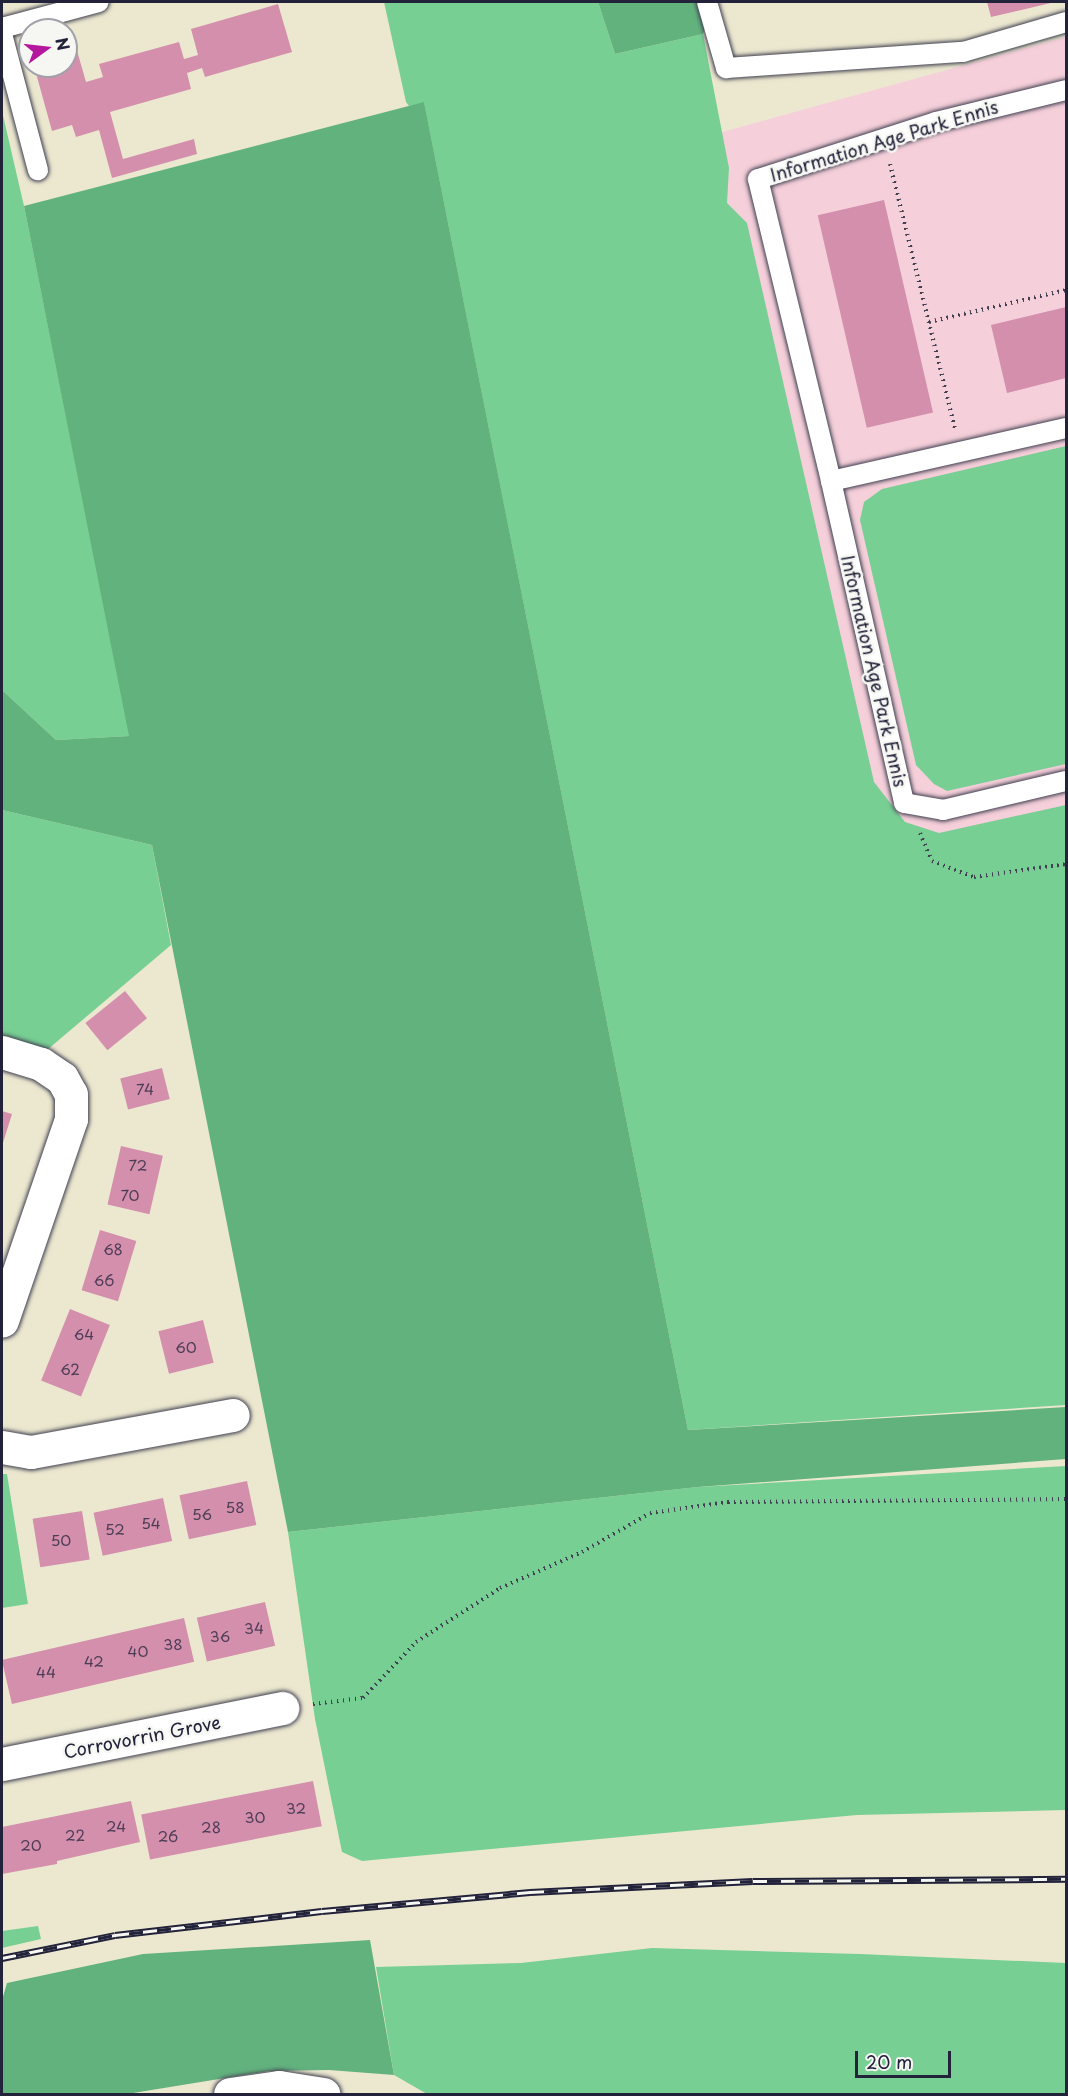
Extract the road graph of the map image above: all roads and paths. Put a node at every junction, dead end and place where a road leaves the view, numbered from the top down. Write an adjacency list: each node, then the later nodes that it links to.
1 (99, 2): 4 (lane)
2 (706, 2): 3 (lane)
3 (1066, 22)
4 (2, 28)
5 (2, 34): 8 (lane)
6 (1066, 90): 7 (lane, Information Age Park Ennis)
7 (884, 139): 10 (path); 13 (lane, Information Age Park Ennis)
8 (38, 170)
9 (1066, 290): 10 (path)
10 (929, 322): 12 (path)
11 (1066, 428): 12 (lane)
12 (961, 452): 13 (lane)
13 (831, 481): 15 (lane, Information Age Park Ennis)
14 (1066, 781): 15 (lane, Information Age Park Ennis)
15 (943, 810): 16 (path)
16 (1066, 864)
17 (2, 1052): 18 (street)
18 (2, 1320)
19 (233, 1415): 20 (street)
20 (2, 1447)
21 (1066, 1499): 22 (path)
22 (282, 1708): 23 (street, Corrovorrin Grove)
23 (2, 1764)
24 (230, 2094): 25 (street)
25 (323, 2094)

